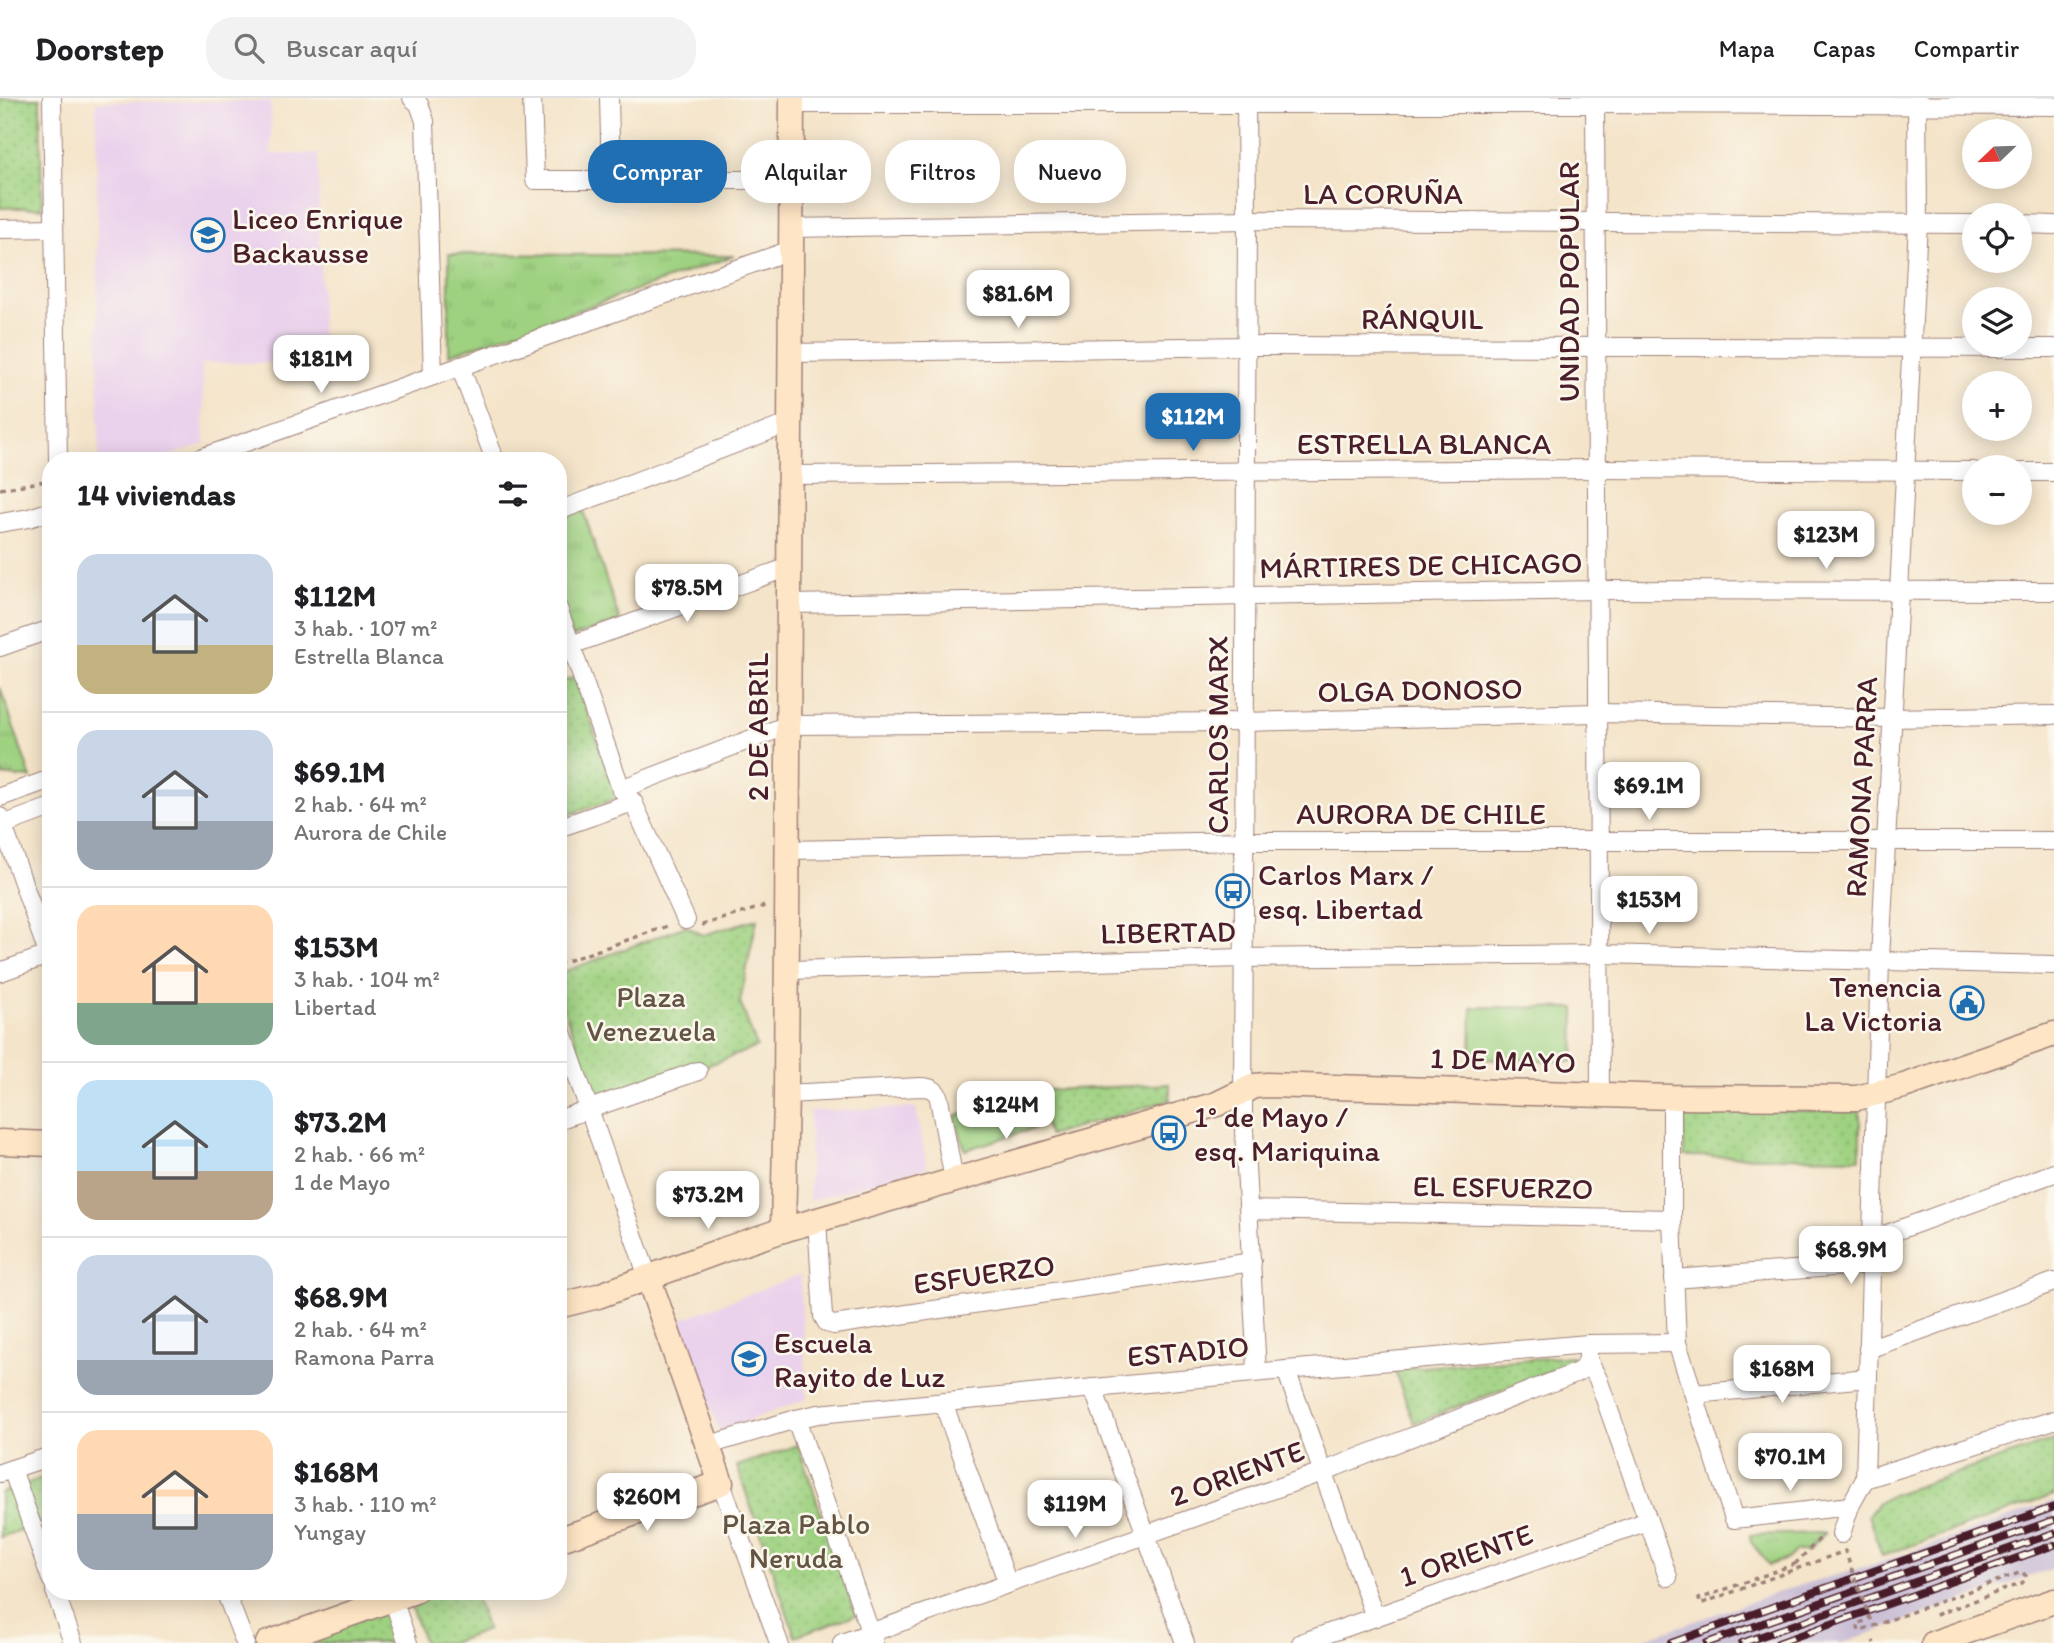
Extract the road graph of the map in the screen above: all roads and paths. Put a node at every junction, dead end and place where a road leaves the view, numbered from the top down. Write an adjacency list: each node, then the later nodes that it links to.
1 (52, 98): 20 (street)
2 (412, 98): 29 (street)
3 (532, 98): 12 (street)
4 (609, 98): 10 (street)
5 (792, 101): 6 (street); 11 (street, 2 DE ABRIL)
6 (1246, 101): 7 (street); 14 (street, CARLOS MARX)
7 (1595, 101): 8 (street); 15 (street, UNIDAD POPULAR)
8 (1917, 102): 9 (street); 16 (street, RAMONA PARRA)
9 (2054, 106)
10 (610, 140)
11 (792, 140)
12 (588, 180)
13 (792, 203): 22 (street, 2 DE ABRIL)
14 (1247, 220): 15 (street, LA CORUÑA); 22 (street, LA CORUÑA); 23 (street, CARLOS MARX)
15 (1596, 223): 16 (street, LA CORUÑA); 24 (street, UNIDAD POPULAR)
16 (1918, 223): 17 (street, LA CORUÑA); 25 (street, RAMONA PARRA)
17 (1962, 224)
18 (2032, 224): 19 (street)
19 (2054, 225)
20 (54, 228): 21 (street); 31 (street)
21 (0, 229)
22 (791, 239): 27 (street, 2 DE ABRIL); 28 (street, LA CORUÑA)
23 (1247, 346): 24 (street, RÁNQUIL); 27 (street, RÁNQUIL); 37 (street, CARLOS MARX)
24 (1596, 347): 25 (street, RÁNQUIL); 34 (street, UNIDAD POPULAR)
25 (1912, 348): 26 (street, RÁNQUIL); 35 (street, RAMONA PARRA)
26 (2054, 348)
27 (791, 353): 30 (street, 2 DE ABRIL)
28 (460, 366): 29 (street, LA CORUÑA); 33 (street)
29 (433, 376): 32 (street, LA CORUÑA)
30 (790, 424): 40 (street, 2 DE ABRIL); 43 (street)
31 (58, 452)
32 (218, 452)
33 (492, 452)
34 (1597, 469): 35 (street, ESTRELLA BLANCA); 37 (street, ESTRELLA BLANCA); 47 (street, UNIDAD POPULAR)
35 (1906, 471): 36 (street, ESTRELLA BLANCA); 48 (street, RAMONA PARRA)
36 (1962, 471)
37 (1246, 472): 40 (street, ESTRELLA BLANCA); 50 (street, CARLOS MARX)
38 (2032, 472): 39 (street)
39 (2054, 472)
40 (790, 475): 46 (street, 2 DE ABRIL)
41 (42, 482): 42 (path)
42 (0, 489)
43 (567, 508)
44 (42, 514): 45 (street)
45 (0, 523)
46 (789, 567): 51 (street, 2 DE ABRIL); 54 (street)
47 (1597, 590): 48 (street, MÁRTIRES DE CHICAGO); 50 (street, MÁRTIRES DE CHICAGO); 56 (street, UNIDAD POPULAR)
48 (1899, 591): 49 (street, MÁRTIRES DE CHICAGO); 58 (street, RAMONA PARRA)
49 (2054, 592)
50 (1245, 596): 51 (street, MÁRTIRES DE CHICAGO); 59 (street, CARLOS MARX)
51 (789, 604): 60 (street, 2 DE ABRIL)
52 (42, 632): 55 (street)
53 (567, 634): 54 (street)
54 (571, 645): 62 (street)
55 (0, 647)
56 (1598, 713): 58 (street, OLGA DONOSO); 59 (street, OLGA DONOSO); 68 (street, UNIDAD POPULAR)
57 (2054, 715): 58 (street, OLGA DONOSO)
58 (1892, 718): 69 (street, RAMONA PARRA)
59 (1245, 722): 60 (street, OLGA DONOSO); 67 (street, CARLOS MARX)
60 (788, 725): 62 (street); 71 (street, 2 DE ABRIL)
61 (42, 782): 63 (street)
62 (627, 796): 66 (street); 72 (street)
63 (0, 797)
64 (42, 810): 65 (street)
65 (1, 822): 73 (street)
66 (567, 824)
67 (1245, 841): 68 (street, AURORA DE CHILE); 71 (street, AURORA DE CHILE); 75 (street, CARLOS MARX)
68 (1599, 841): 69 (street, AURORA DE CHILE); 74 (street, UNIDAD POPULAR)
69 (1885, 841): 70 (street, AURORA DE CHILE); 77 (street, RAMONA PARRA)
70 (2054, 841)
71 (788, 850): 79 (street, 2 DE ABRIL)
72 (686, 919)
73 (42, 935)
74 (1599, 954): 75 (street, LIBERTAD); 77 (street, LIBERTAD); 86 (street, UNIDAD POPULAR)
75 (1244, 958): 79 (street, LIBERTAD); 84 (street, CARLOS MARX)
76 (42, 959): 80 (street)
77 (1880, 960): 78 (street, LIBERTAD); 87 (street, RAMONA PARRA)
78 (2054, 965)
79 (787, 970): 85 (street, 2 DE ABRIL)
80 (0, 972)
81 (2054, 1034): 87 (street, 1 DE MAYO)
82 (567, 1046): 89 (street)
83 (698, 1071): 89 (street)
84 (1244, 1090): 86 (street, 1 DE MAYO); 94 (street, 1 DE MAYO); 95 (street, CARLOS MARX)
85 (786, 1094): 94 (street); 98 (street, 2 DE ABRIL)
86 (1600, 1095): 88 (street, 1 DE MAYO)
87 (1877, 1095): 88 (street, 1 DE MAYO); 99 (street, RAMONA PARRA)
88 (1672, 1097): 96 (street)
89 (590, 1109): 90 (street); 102 (street)
90 (567, 1117)
91 (0, 1142): 92 (street)
92 (42, 1144)
93 (2054, 1173): 99 (street)
94 (954, 1180): 97 (street, 1 DE MAYO)
95 (1249, 1210): 96 (street, EL ESFUERZO); 100 (street, CARLOS MARX)
96 (1672, 1219): 103 (street)
97 (817, 1220): 98 (street, 1 DE MAYO); 100 (street, ESFUERZO)
98 (783, 1230): 102 (street, 1 DE MAYO)
99 (1871, 1240): 101 (street, RAMONA PARRA)
100 (1252, 1262): 110 (street, CARLOS MARX)
101 (1871, 1264): 103 (street); 107 (street, RAMONA PARRA)
102 (649, 1277): 105 (street, 1 DE MAYO); 117 (street)
103 (1674, 1279): 106 (street)
104 (2054, 1282): 107 (street)
105 (567, 1304)
106 (1677, 1343): 108 (street, ESTADIO); 113 (street)
107 (1868, 1349): 111 (street, RAMONA PARRA)
108 (1588, 1352): 109 (street, ESTADIO); 120 (street, 2 ORIENTE); 124 (street)
109 (1286, 1370): 110 (street, ESTADIO); 120 (street)
110 (1257, 1372): 112 (street, ESTADIO)
111 (1868, 1378): 113 (street); 121 (street, RAMONA PARRA)
112 (1093, 1388): 114 (street, ESTADIO); 126 (street)
113 (1694, 1394): 123 (street)
114 (943, 1402): 115 (street, ESTADIO); 131 (street)
115 (796, 1419): 117 (street, ESTADIO); 139 (street)
116 (2054, 1420): 121 (street)
117 (709, 1446): 122 (street)
118 (42, 1459): 119 (street)
119 (6, 1471): 128 (street)
120 (1322, 1472): 126 (street, 2 ORIENTE); 138 (street)
121 (1865, 1479): 123 (street)
122 (721, 1482): 127 (street); 144 (street)
123 (1850, 1506): 125 (street)
124 (1648, 1521): 130 (street); 138 (street, 1 ORIENTE)
125 (1841, 1534)
126 (1146, 1535): 131 (street, 2 ORIENTE); 146 (street)
127 (567, 1537)
128 (42, 1557)
129 (1795, 1564): 137 (path, bridge)
130 (1668, 1577)
131 (1008, 1584): 139 (street, 2 ORIENTE)
132 (58, 1600): 140 (street)
133 (229, 1600): 141 (street)
134 (381, 1600): 142 (street)
135 (400, 1600): 143 (street)
136 (2054, 1601): 148 (street)
137 (1933, 1616)
138 (1375, 1617): 147 (street, 1 ORIENTE)
139 (872, 1638): 145 (street, 2 ORIENTE)
140 (73, 1643)
141 (246, 1643)
142 (268, 1643)
143 (408, 1643)
144 (779, 1643)
145 (842, 1643)
146 (1185, 1643)
147 (1301, 1643)
148 (1934, 1643)

